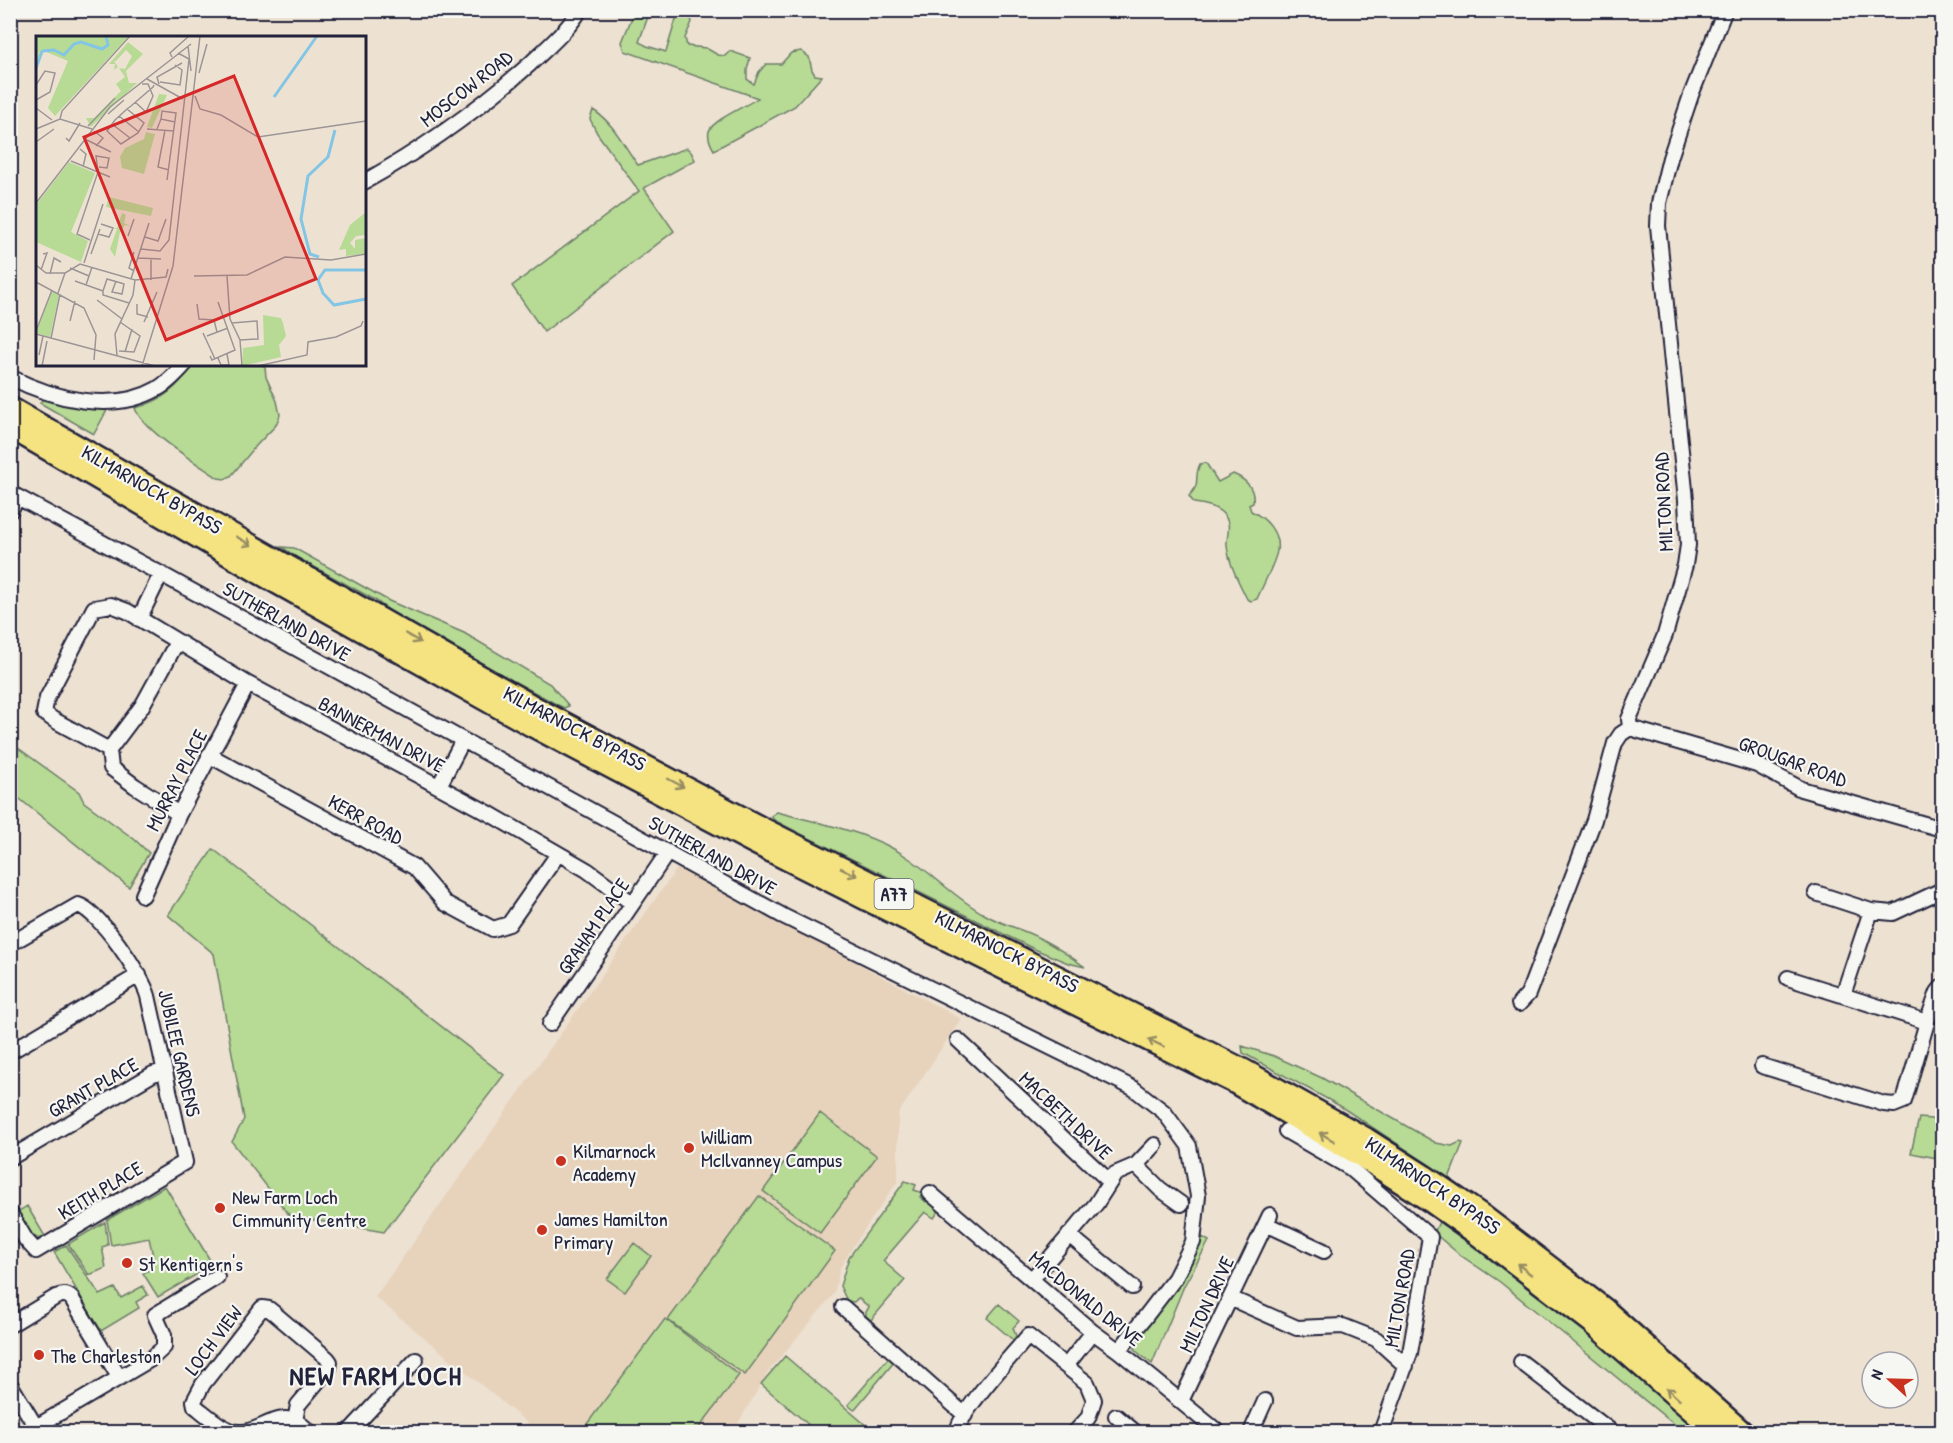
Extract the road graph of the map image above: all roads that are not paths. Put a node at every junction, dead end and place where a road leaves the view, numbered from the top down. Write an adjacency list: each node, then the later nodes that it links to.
1 (580, 10): 3 (street, MOSCOW ROAD)
2 (1725, 10): 18 (street, MILTON ROAD)
3 (366, 181)
4 (183, 366): 5 (street)
5 (10, 377)
6 (10, 394): 10 (highway, A77)
7 (10, 408): 10 (highway, KILMARNOCK BYPASS / A77)
8 (10, 427): 11 (highway, KILMARNOCK BYPASS / A77)
9 (10, 442): 11 (highway, A77)
10 (77, 446): 85 (highway, KILMARNOCK BYPASS / A77, one-way to 85)
11 (93, 476): 84 (highway, KILMARNOCK BYPASS / A77, one-way to 11)
12 (14, 495): 13 (street); 14 (street, SUTHERLAND DRIVE)
13 (10, 512)
14 (162, 574): 15 (street); 19 (street, SUTHERLAND DRIVE)
15 (139, 619): 16 (street, BANNERMAN DRIVE); 20 (street, BANNERMAN DRIVE)
16 (177, 642): 17 (street, BANNERMAN DRIVE); 20 (street)
17 (248, 684): 21 (street, MURRAY PLACE); 22 (street, BANNERMAN DRIVE)
18 (1630, 728): 24 (street, GROUGAR ROAD); 37 (street, MILTON ROAD)
19 (463, 740): 22 (street); 25 (street, SUTHERLAND DRIVE)
20 (109, 750): 23 (street)
21 (209, 755): 23 (street, MURRAY PLACE); 26 (street, KERR ROAD)
22 (439, 786): 26 (street, BANNERMAN DRIVE)
23 (179, 814): 29 (street, MURRAY PLACE)
24 (1942, 829)
25 (668, 852): 30 (street, GRAHAM PLACE); 62 (street, SUTHERLAND DRIVE)
26 (558, 854): 30 (street, BANNERMAN DRIVE)
27 (1942, 890): 31 (street)
28 (1816, 893): 31 (street)
29 (143, 895)
30 (632, 903): 39 (street, GRAHAM PLACE)
31 (1871, 910): 36 (street)
32 (10, 944): 33 (street, JUBILEE GARDENS)
33 (139, 975): 41 (street); 43 (street, JUBILEE GARDENS)
34 (1788, 978): 36 (street)
35 (1942, 987): 38 (street)
36 (1843, 995): 38 (street)
37 (1519, 1004)
38 (1928, 1022): 42 (street)
39 (549, 1024)
40 (958, 1040): 49 (street, MACBETH DRIVE)
41 (10, 1053)
42 (1762, 1066)
43 (164, 1071): 46 (street, GRANT PLACE); 47 (street, JUBILEE GARDENS)
44 (1286, 1131): 66 (street, MILTON ROAD)
45 (1155, 1145): 48 (street)
46 (10, 1158)
47 (185, 1162): 52 (street, KEITH PLACE)
48 (1136, 1165): 49 (street); 51 (street)
49 (1110, 1182): 53 (street, MACBETH DRIVE)
50 (930, 1193): 56 (street, MACDONALD DRIVE)
51 (1182, 1204)
52 (10, 1213)
53 (1069, 1235): 56 (street, MACBETH DRIVE); 57 (street)
54 (1324, 1251): 58 (street, MILTON DRIVE)
55 (217, 1277): 67 (street)
56 (1032, 1278): 61 (street, MACDONALD DRIVE)
57 (1132, 1287)
58 (1230, 1298): 66 (street); 69 (street, MILTON DRIVE)
59 (843, 1307): 71 (street)
60 (10, 1325): 67 (street)
61 (1094, 1332): 62 (street, MACDONALD DRIVE); 65 (street)
62 (1119, 1351): 69 (street, MACDONALD DRIVE)
63 (416, 1360): 76 (street)
64 (1521, 1362): 83 (street)
65 (1066, 1366): 71 (street); 78 (street)
66 (1406, 1366): 82 (street, MILTON ROAD)
67 (119, 1377): 74 (street)
68 (10, 1384): 74 (street)
69 (1181, 1401): 80 (street, MACDONALD DRIVE)
70 (1265, 1401): 81 (street)
71 (965, 1415): 77 (street)
72 (1116, 1416): 79 (street)
73 (295, 1421): 73 (street, LOCH VIEW); 75 (street)
74 (38, 1430)
75 (310, 1432)
76 (349, 1432)
77 (957, 1432)
78 (1075, 1432)
79 (1133, 1432)
80 (1218, 1432)
81 (1251, 1432)
82 (1382, 1432)
83 (1612, 1432)
84 (1717, 1432)
85 (1742, 1432)

